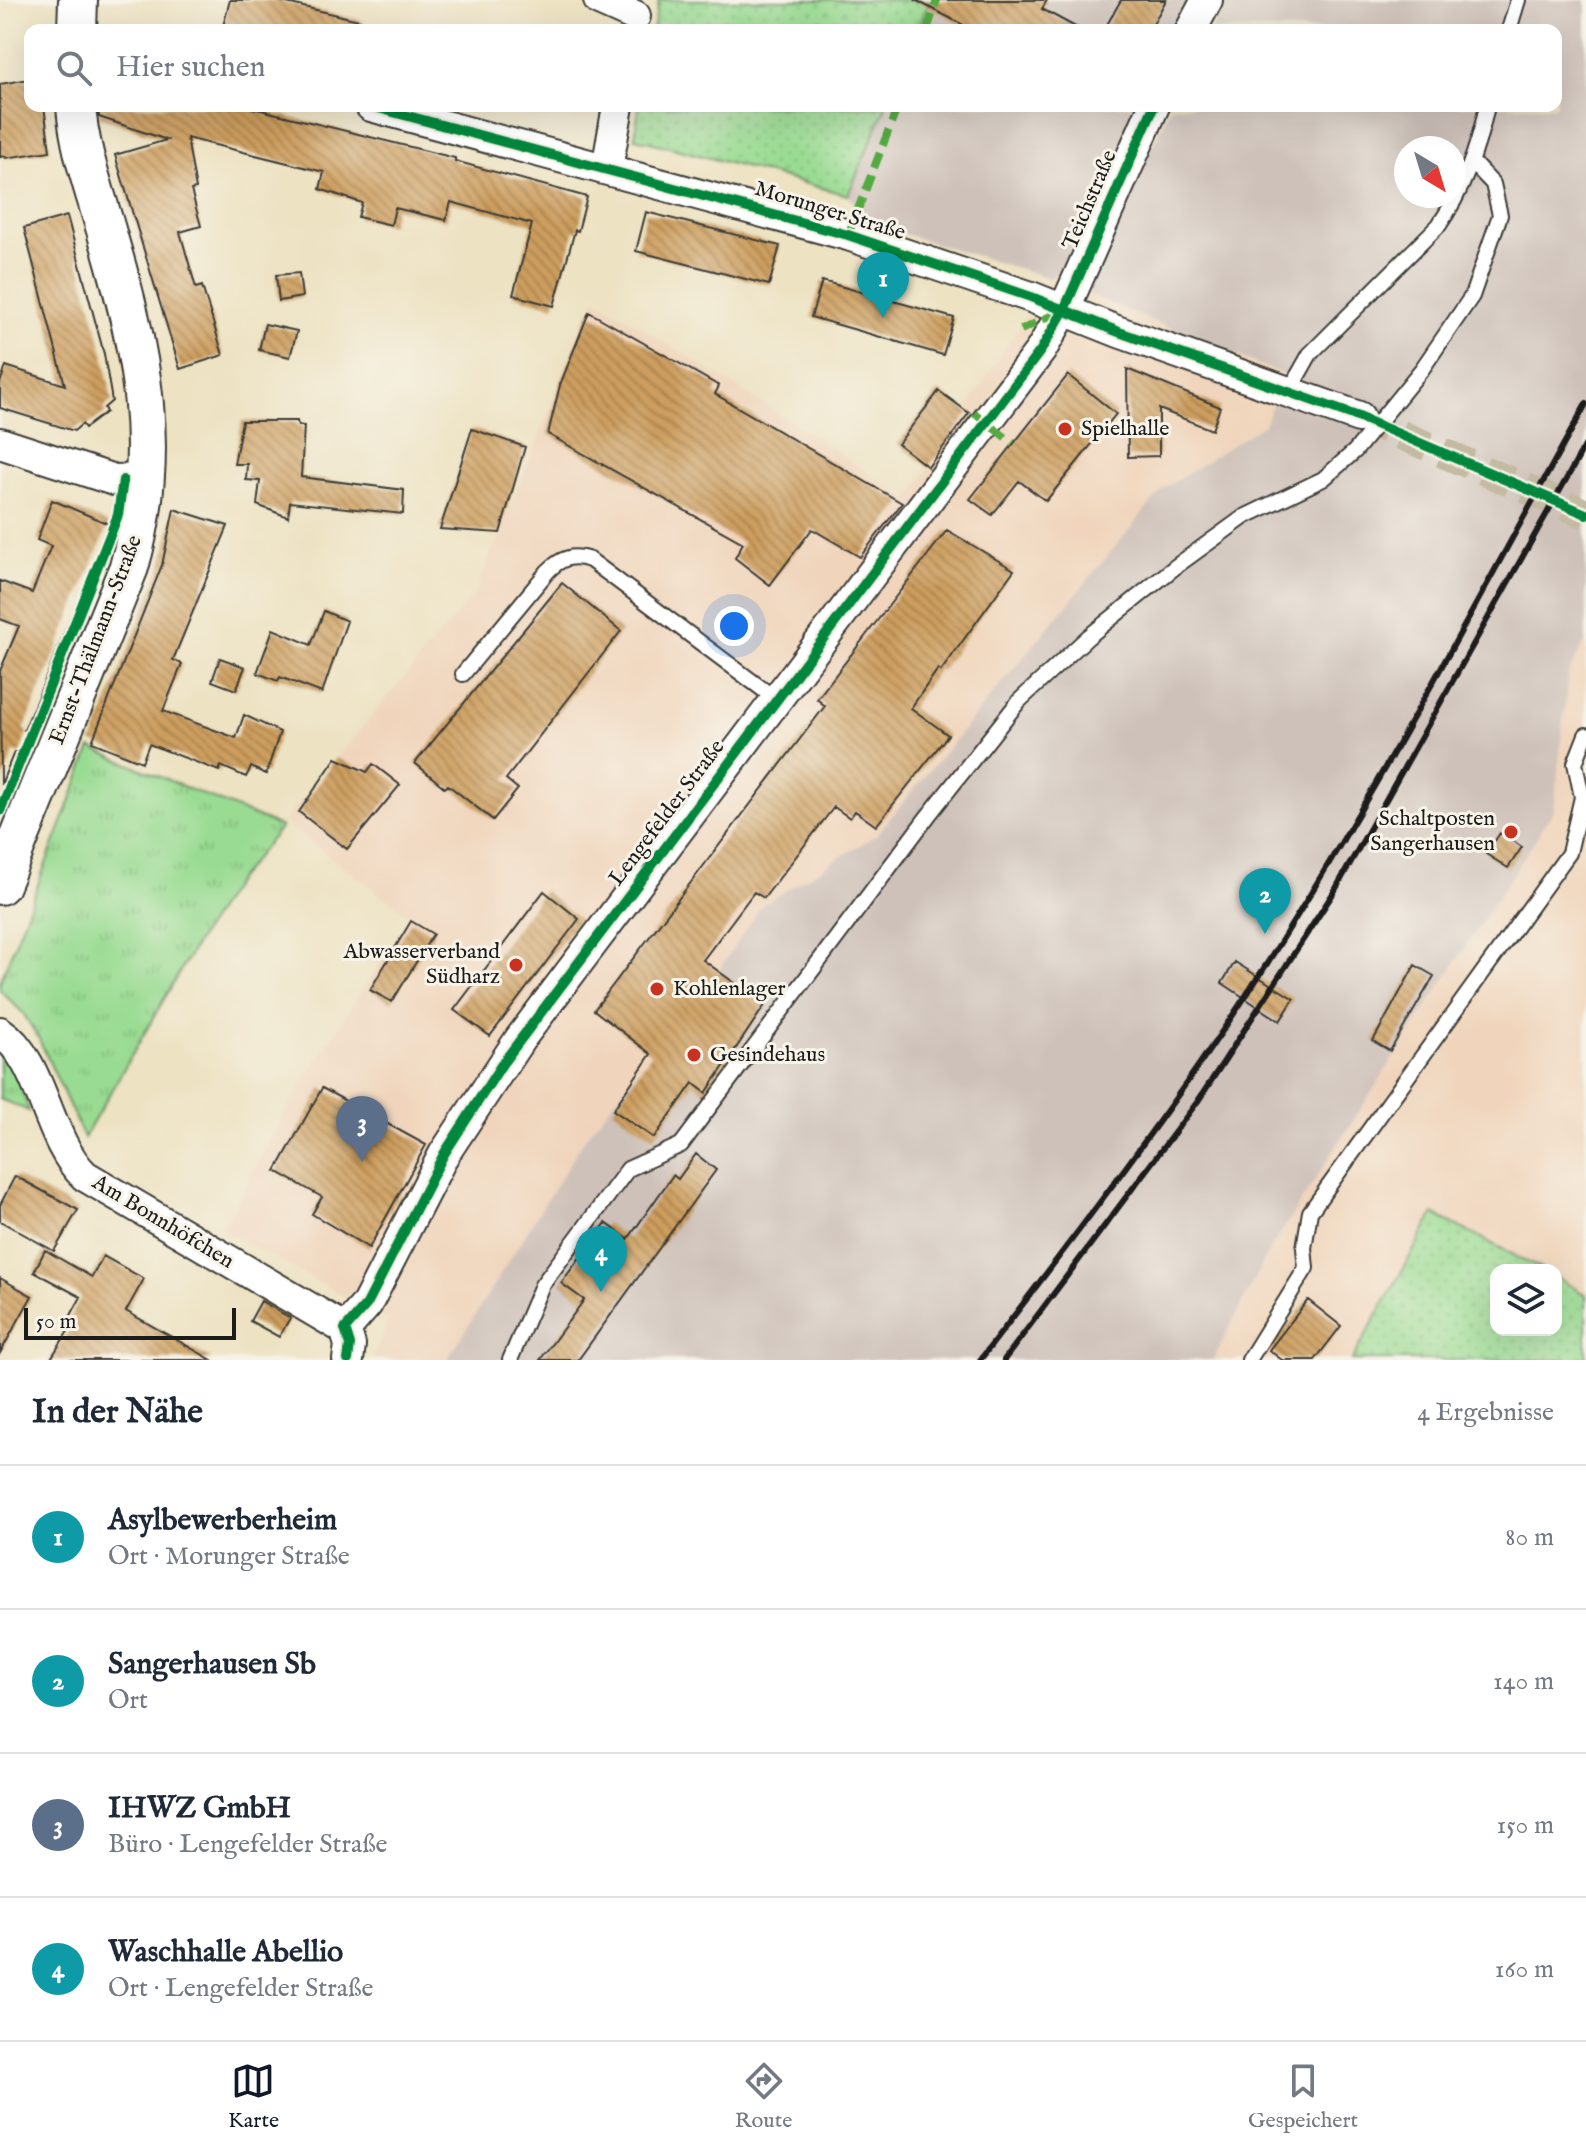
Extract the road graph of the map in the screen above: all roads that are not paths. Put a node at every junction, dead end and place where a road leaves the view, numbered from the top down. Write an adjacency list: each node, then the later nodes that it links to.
1 (78, 0): 6 (street)
2 (599, 0): 5 (street)
3 (1207, 0): 7 (street)
4 (1518, 0): 8 (lane)
5 (635, 15)
6 (77, 24)
7 (1194, 24)
8 (1511, 24)
9 (77, 112): 20 (street, Ernst-Thälmann-Straße)
10 (393, 112): 15 (street, Morunger Straße)
11 (617, 112): 15 (street)
12 (1151, 112): 16 (street, Teichstraße)
13 (1485, 112): 14 (lane)
14 (1471, 161): 17 (lane); 28 (lane)
15 (607, 169): 16 (street, Morunger Straße)
16 (1064, 310): 17 (street, Morunger Straße); 22 (street, Lengefelder Straße)
17 (1288, 393): 18 (street, Morunger Straße)
18 (1359, 417)
19 (0, 443): 20 (street)
20 (146, 479): 24 (street, Ernst-Thälmann-Straße)
21 (463, 674): 22 (lane)
22 (778, 700): 26 (street, Lengefelder Straße)
23 (1586, 735): 29 (lane)
24 (0, 885)
25 (0, 1032): 26 (street, Am Bonnhöfchen)
26 (345, 1329): 27 (street)
27 (348, 1360)
28 (510, 1360)
29 (1249, 1360)

